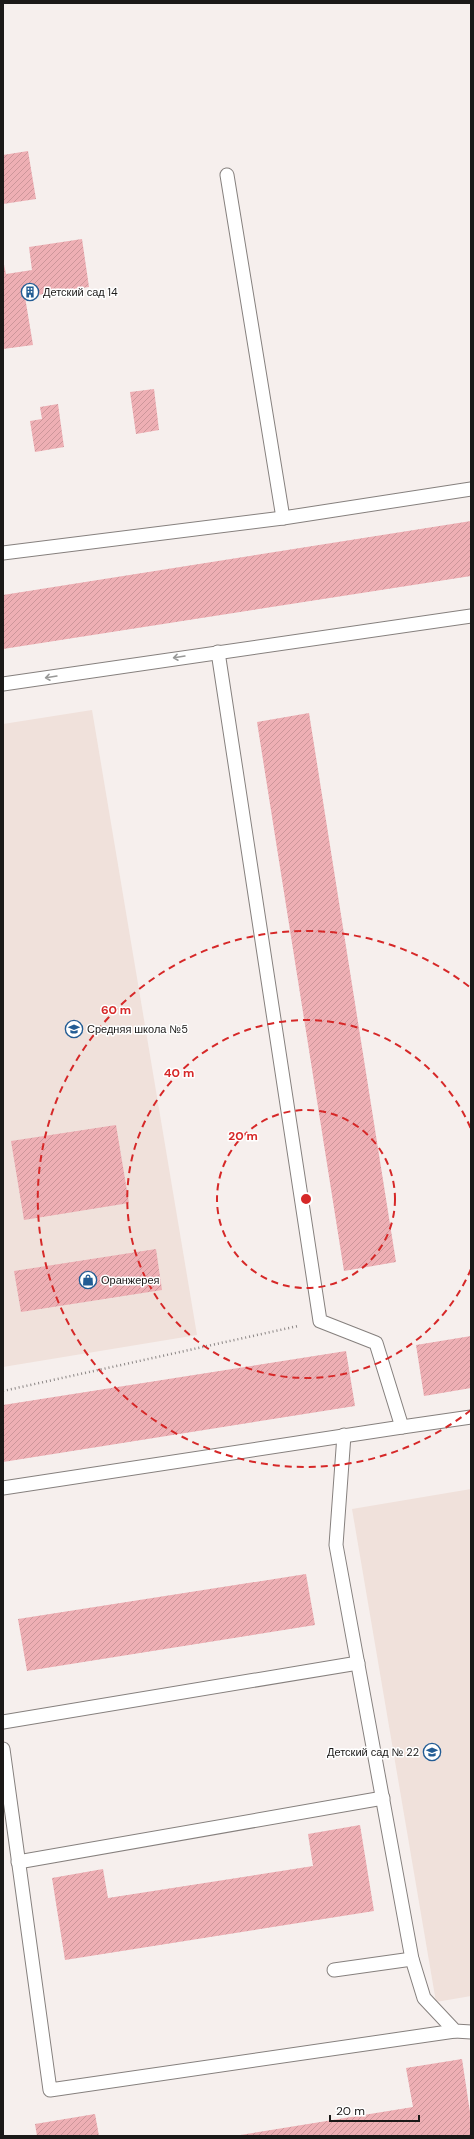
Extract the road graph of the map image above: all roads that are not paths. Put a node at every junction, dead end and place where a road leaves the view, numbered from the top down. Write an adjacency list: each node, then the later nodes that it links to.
1 (227, 175): 3 (lane)
2 (471, 489): 3 (lane)
3 (282, 518): 4 (lane)
4 (3, 553)
5 (471, 616): 6 (lane)
6 (218, 652): 7 (lane, one-way to 7); 9 (lane)
7 (3, 684)
8 (471, 1417): 9 (lane)
9 (402, 1427): 10 (lane)
10 (344, 1435): 11 (lane); 12 (lane)
11 (3, 1488)
12 (358, 1663): 13 (lane); 15 (lane)
13 (3, 1722)
14 (3, 1750): 16 (lane)
15 (383, 1798): 16 (lane); 17 (lane)
16 (18, 1862): 19 (lane)
17 (412, 1959): 18 (lane); 19 (lane)
18 (334, 1970)
19 (455, 2031): 20 (lane)
20 (471, 2032)

